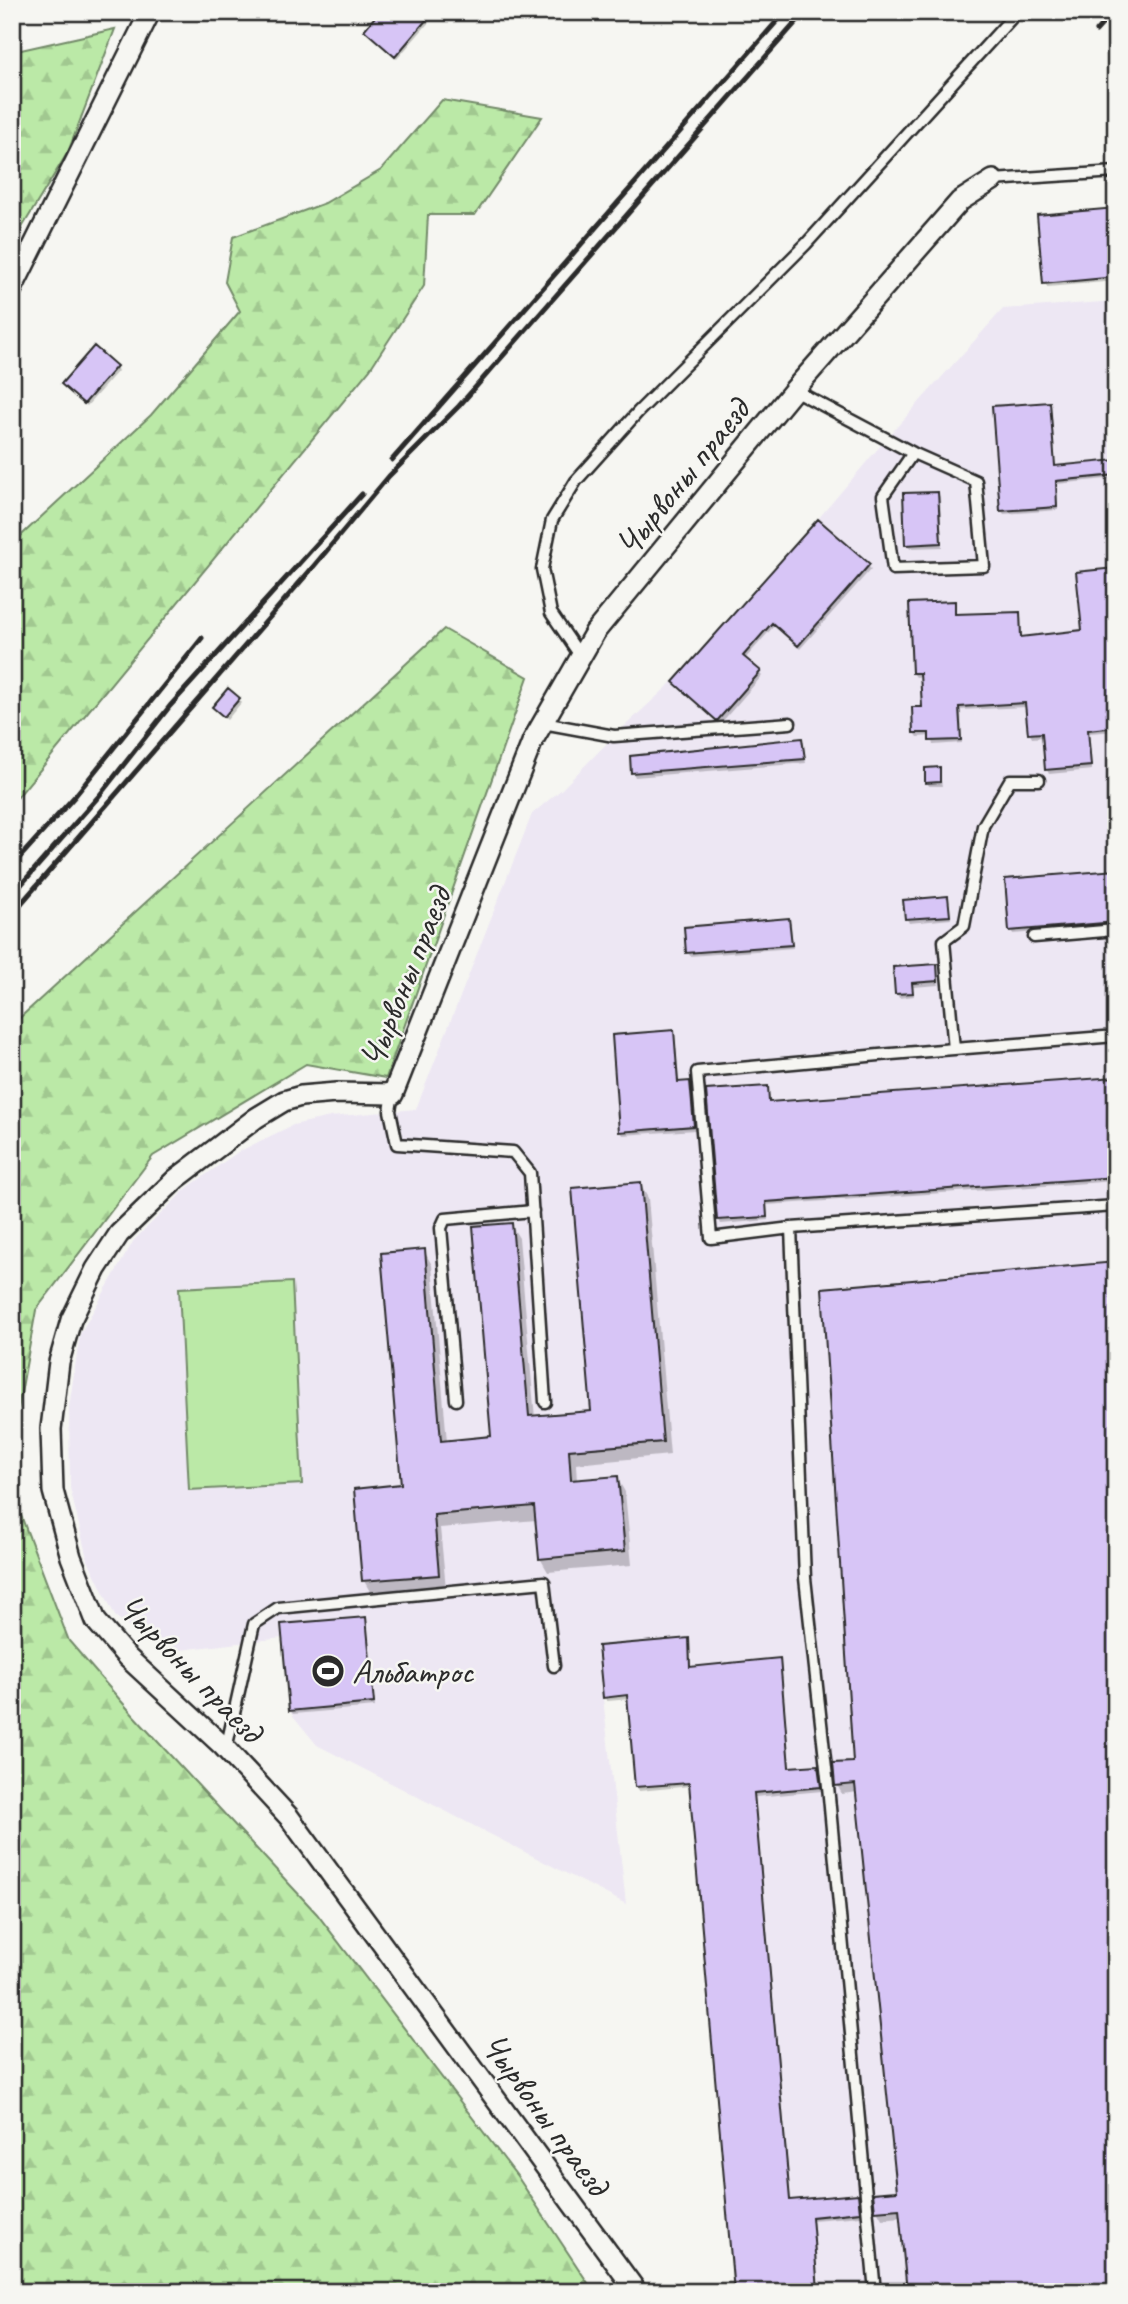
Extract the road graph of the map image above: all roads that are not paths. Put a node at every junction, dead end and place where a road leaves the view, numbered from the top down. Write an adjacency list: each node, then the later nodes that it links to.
1 (150, 12): 5 (street)
2 (1017, 12): 8 (lane)
3 (1116, 172): 4 (lane)
4 (993, 180): 6 (street, Чырвоны праезд)
5 (12, 289)
6 (794, 390): 7 (lane); 8 (street, Чырвоны праезд)
7 (913, 453): 7 (lane)
8 (581, 657): 9 (street, Чырвоны праезд)
9 (542, 723): 10 (lane); 16 (street, Чырвоны праезд)
10 (790, 723)
11 (1039, 780): 15 (lane)
12 (1116, 930): 13 (lane)
13 (1034, 937)
14 (1116, 1036): 15 (lane)
15 (954, 1049): 19 (lane)
16 (393, 1094): 18 (lane); 23 (street, Чырвоны праезд)
17 (1116, 1206): 19 (lane)
18 (533, 1211): 20 (lane); 21 (lane)
19 (791, 1228): 25 (lane)
20 (456, 1400)
21 (545, 1402)
22 (554, 1666): 23 (lane)
23 (226, 1749): 24 (street, Чырвоны праезд)
24 (637, 2292)
25 (875, 2292)

